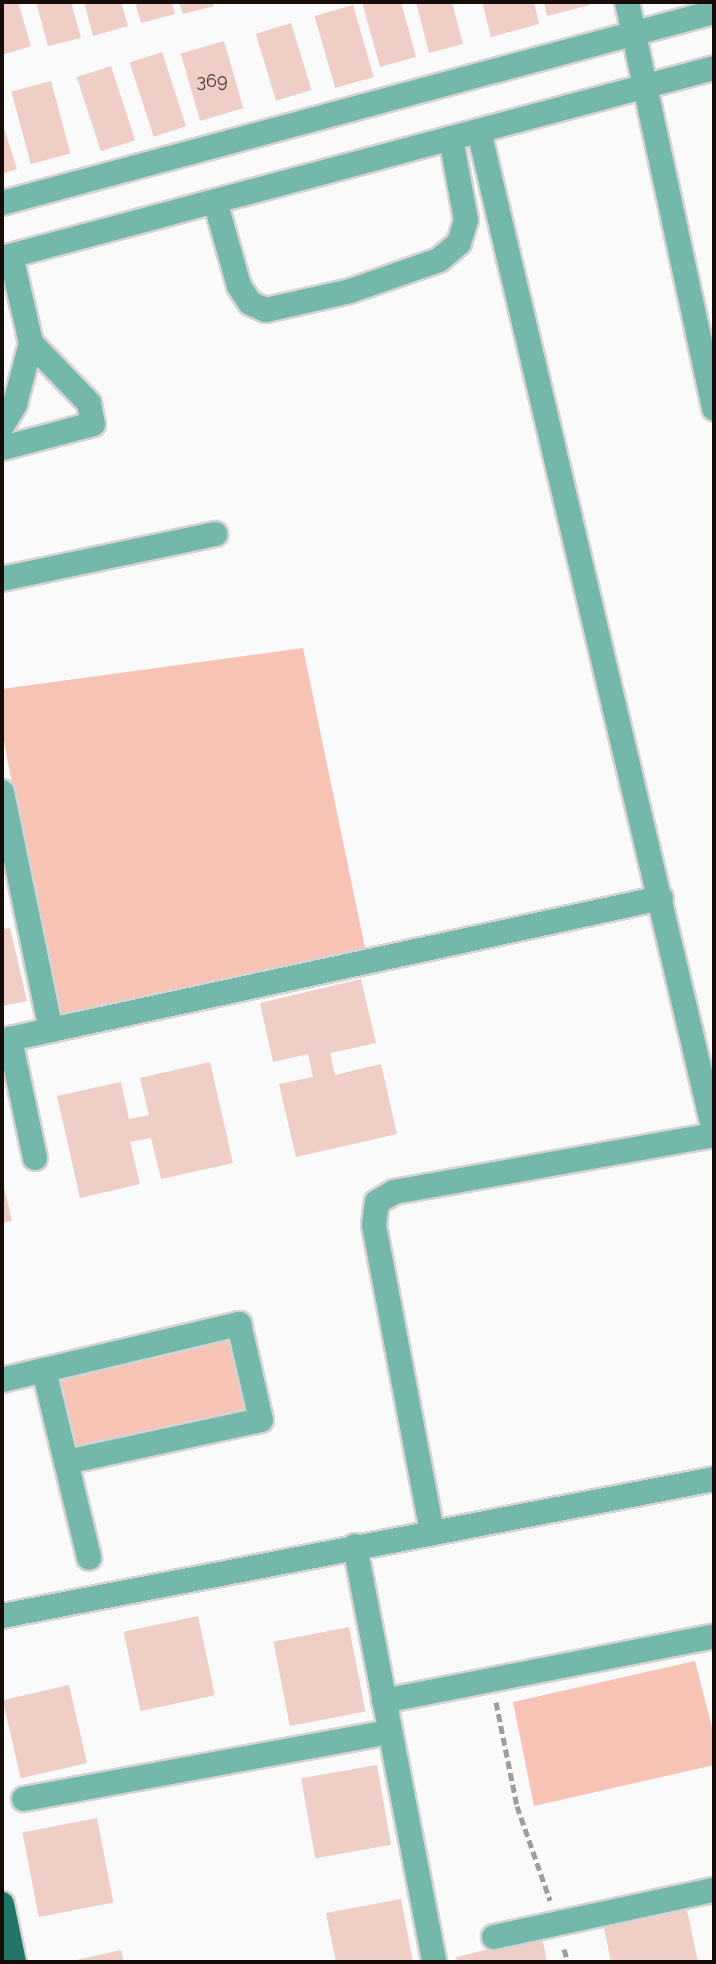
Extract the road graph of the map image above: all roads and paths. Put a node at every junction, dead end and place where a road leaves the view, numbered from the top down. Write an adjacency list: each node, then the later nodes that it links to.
1 (627, 2): 3 (street)
2 (714, 12): 3 (street)
3 (636, 34): 5 (street); 9 (street)
4 (714, 68): 5 (street)
5 (647, 86): 6 (street); 12 (street)
6 (479, 131): 7 (street); 18 (street)
7 (451, 138): 8 (street); 8 (street)
8 (215, 201): 10 (street)
9 (2, 203)
10 (6, 257): 11 (street)
11 (31, 343): 13 (street); 14 (street)
12 (714, 409)
13 (2, 426)
14 (2, 441)
15 (215, 534): 16 (street)
16 (2, 579)
17 (2, 792): 19 (street)
18 (661, 898): 19 (street); 21 (street)
19 (51, 1030): 20 (street)
20 (6, 1040): 22 (street)
21 (714, 1133): 27 (street)
22 (35, 1158)
23 (44, 1370): 24 (street); 25 (street); 25 (street)
24 (2, 1380)
25 (67, 1462): 29 (street)
26 (714, 1479): 27 (street)
27 (432, 1532): 28 (street)
28 (355, 1546): 30 (street); 33 (street)
29 (89, 1558)
30 (2, 1616)
31 (714, 1636): 33 (street)
32 (495, 1698): 38 (path)
33 (384, 1701): 34 (street)
34 (389, 1732): 35 (street); 41 (street)
35 (24, 1799)
36 (714, 1890): 38 (street)
37 (2, 1904): 40 (main road)
38 (557, 1923): 39 (street); 42 (path)
39 (494, 1937)
40 (14, 1962)
41 (434, 1962)
42 (568, 1962)

